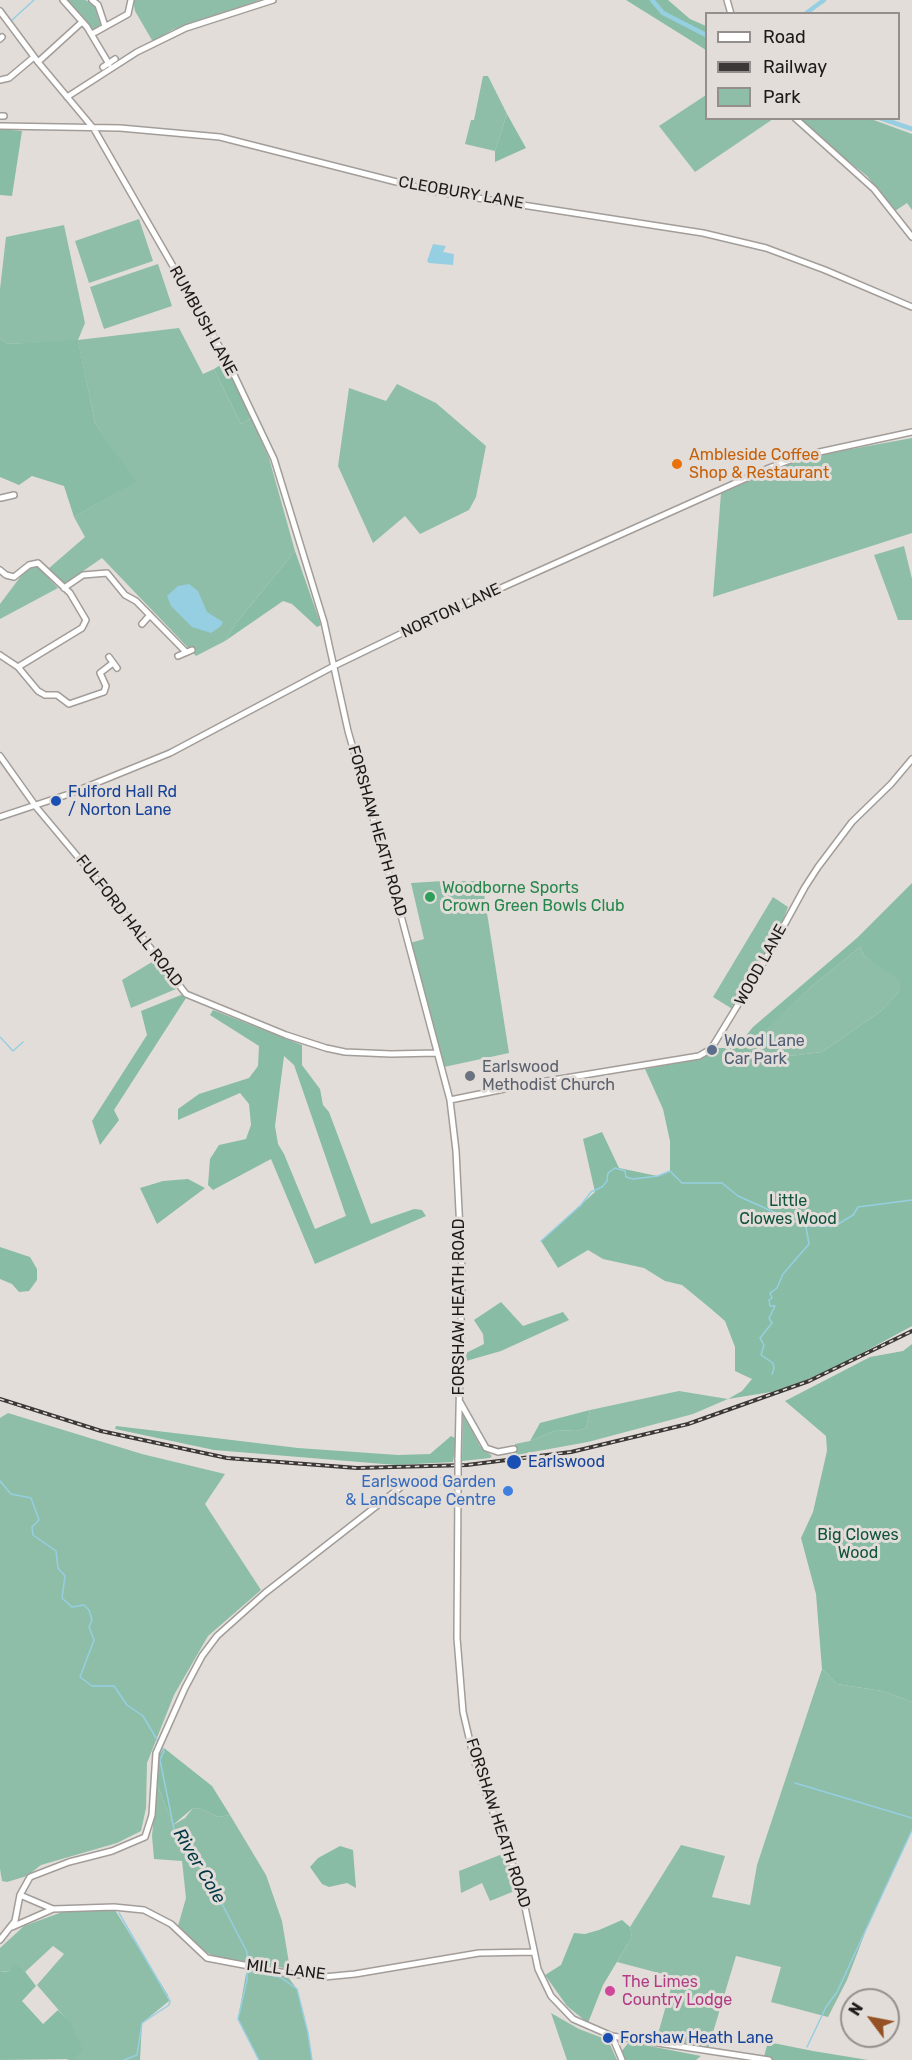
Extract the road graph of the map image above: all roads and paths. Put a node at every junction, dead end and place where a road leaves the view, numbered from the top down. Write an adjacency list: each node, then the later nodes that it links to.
1 (63, 0): 6 (street)
2 (92, 0): 7 (street)
3 (131, 0): 7 (street)
4 (273, 0): 12 (street)
5 (0, 11): 10 (street, RUMBUSH LANE)
6 (82, 22): 8 (street); 10 (street)
7 (105, 26): 8 (street)
8 (92, 34): 9 (street)
9 (115, 59)
10 (36, 60): 11 (street); 12 (street, RUMBUSH LANE)
11 (0, 80)
12 (67, 97): 15 (street, RUMBUSH LANE)
13 (797, 120): 16 (street)
14 (0, 126): 15 (street, CLEOBURY LANE)
15 (94, 129): 17 (street, CLEOBURY LANE); 31 (street, RUMBUSH LANE)
16 (912, 237)
17 (912, 307)
18 (912, 432): 31 (street, NORTON LANE)
19 (14, 495): 20 (street)
20 (0, 499)
21 (0, 570): 22 (street)
22 (64, 588): 23 (street); 30 (street)
23 (150, 615): 24 (street); 26 (street)
24 (142, 624)
25 (192, 650): 26 (street)
26 (185, 651): 28 (street)
27 (0, 655): 30 (street)
28 (178, 656)
29 (113, 663): 30 (street)
30 (18, 667)
31 (332, 667): 34 (street, NORTON LANE); 36 (street, FORSHAW HEATH ROAD)
32 (0, 756): 34 (street, FULFORD HALL ROAD)
33 (912, 759): 37 (street, WOOD LANE)
34 (35, 806): 35 (street, NORTON LANE); 36 (street, FULFORD HALL ROAD)
35 (0, 817)
36 (437, 1053): 37 (street, FORSHAW HEATH ROAD)
37 (450, 1100): 38 (street, FORSHAW HEATH ROAD)
38 (460, 1401): 39 (street); 40 (street, FORSHAW HEATH ROAD, bridge)
39 (514, 1449)
40 (458, 1482): 41 (street); 45 (street, FORSHAW HEATH ROAD)
41 (20, 1895): 42 (street, MILL LANE); 43 (street)
42 (53, 1909): 43 (street, MILL LANE); 45 (street, MILL LANE)
43 (12, 1927): 44 (street)
44 (0, 1940)
45 (534, 1952): 46 (street, FORSHAW HEATH ROAD)
46 (612, 2036): 47 (street); 48 (street, FORSHAW HEATH ROAD)
47 (622, 2060)
48 (769, 2060)

